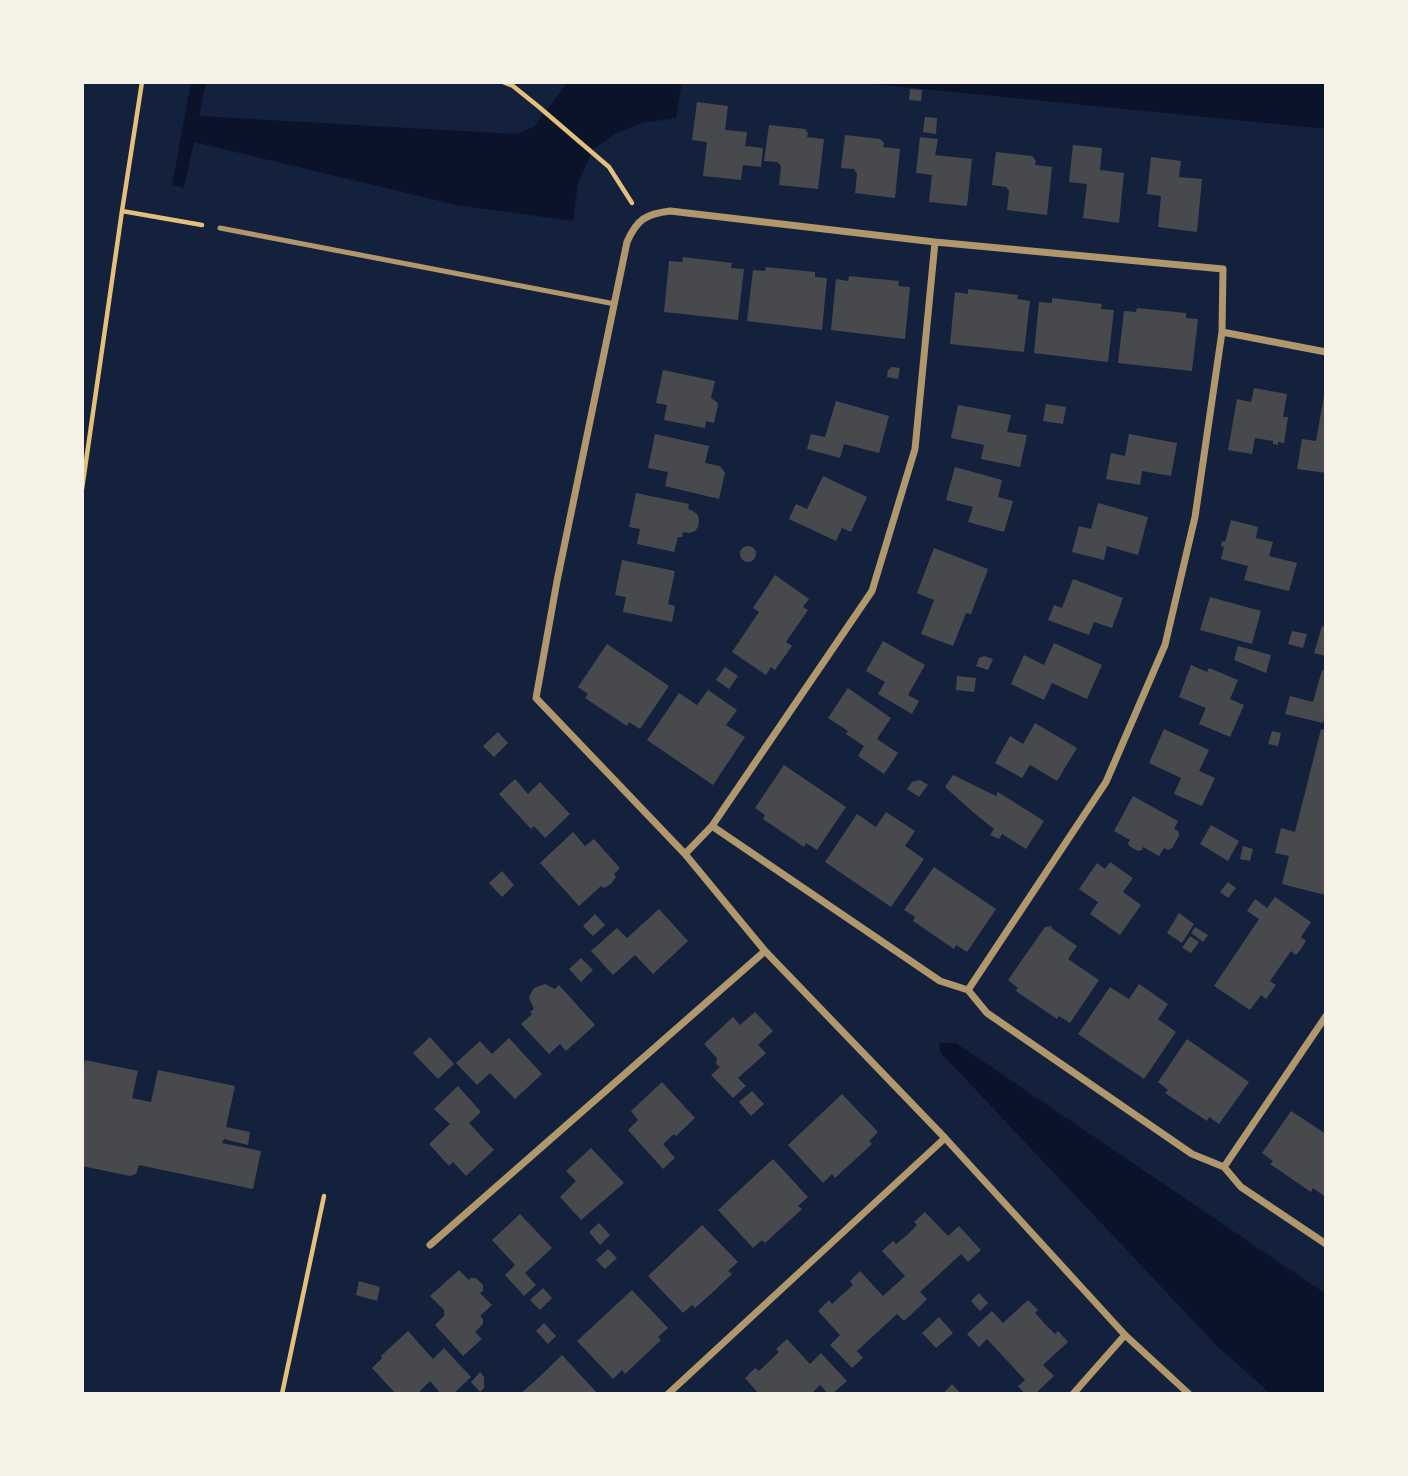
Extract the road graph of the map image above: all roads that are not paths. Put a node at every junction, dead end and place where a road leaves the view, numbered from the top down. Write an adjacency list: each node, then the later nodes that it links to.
1 (220, 228): 3 (lane)
2 (935, 242): 3 (street); 4 (street); 6 (street)
3 (615, 304): 7 (street)
4 (1222, 332): 5 (street); 9 (street)
5 (1326, 352)
6 (712, 826): 7 (street); 9 (street)
7 (685, 855): 8 (street)
8 (765, 951): 11 (street); 14 (street)
9 (968, 990): 12 (street)
10 (1326, 1016): 12 (street)
11 (945, 1138): 15 (street); 16 (street)
12 (1224, 1167): 13 (street)
13 (1326, 1244)
14 (430, 1245)
15 (1125, 1335): 17 (street); 18 (street)
16 (667, 1394)
17 (1073, 1394)
18 (1189, 1394)

